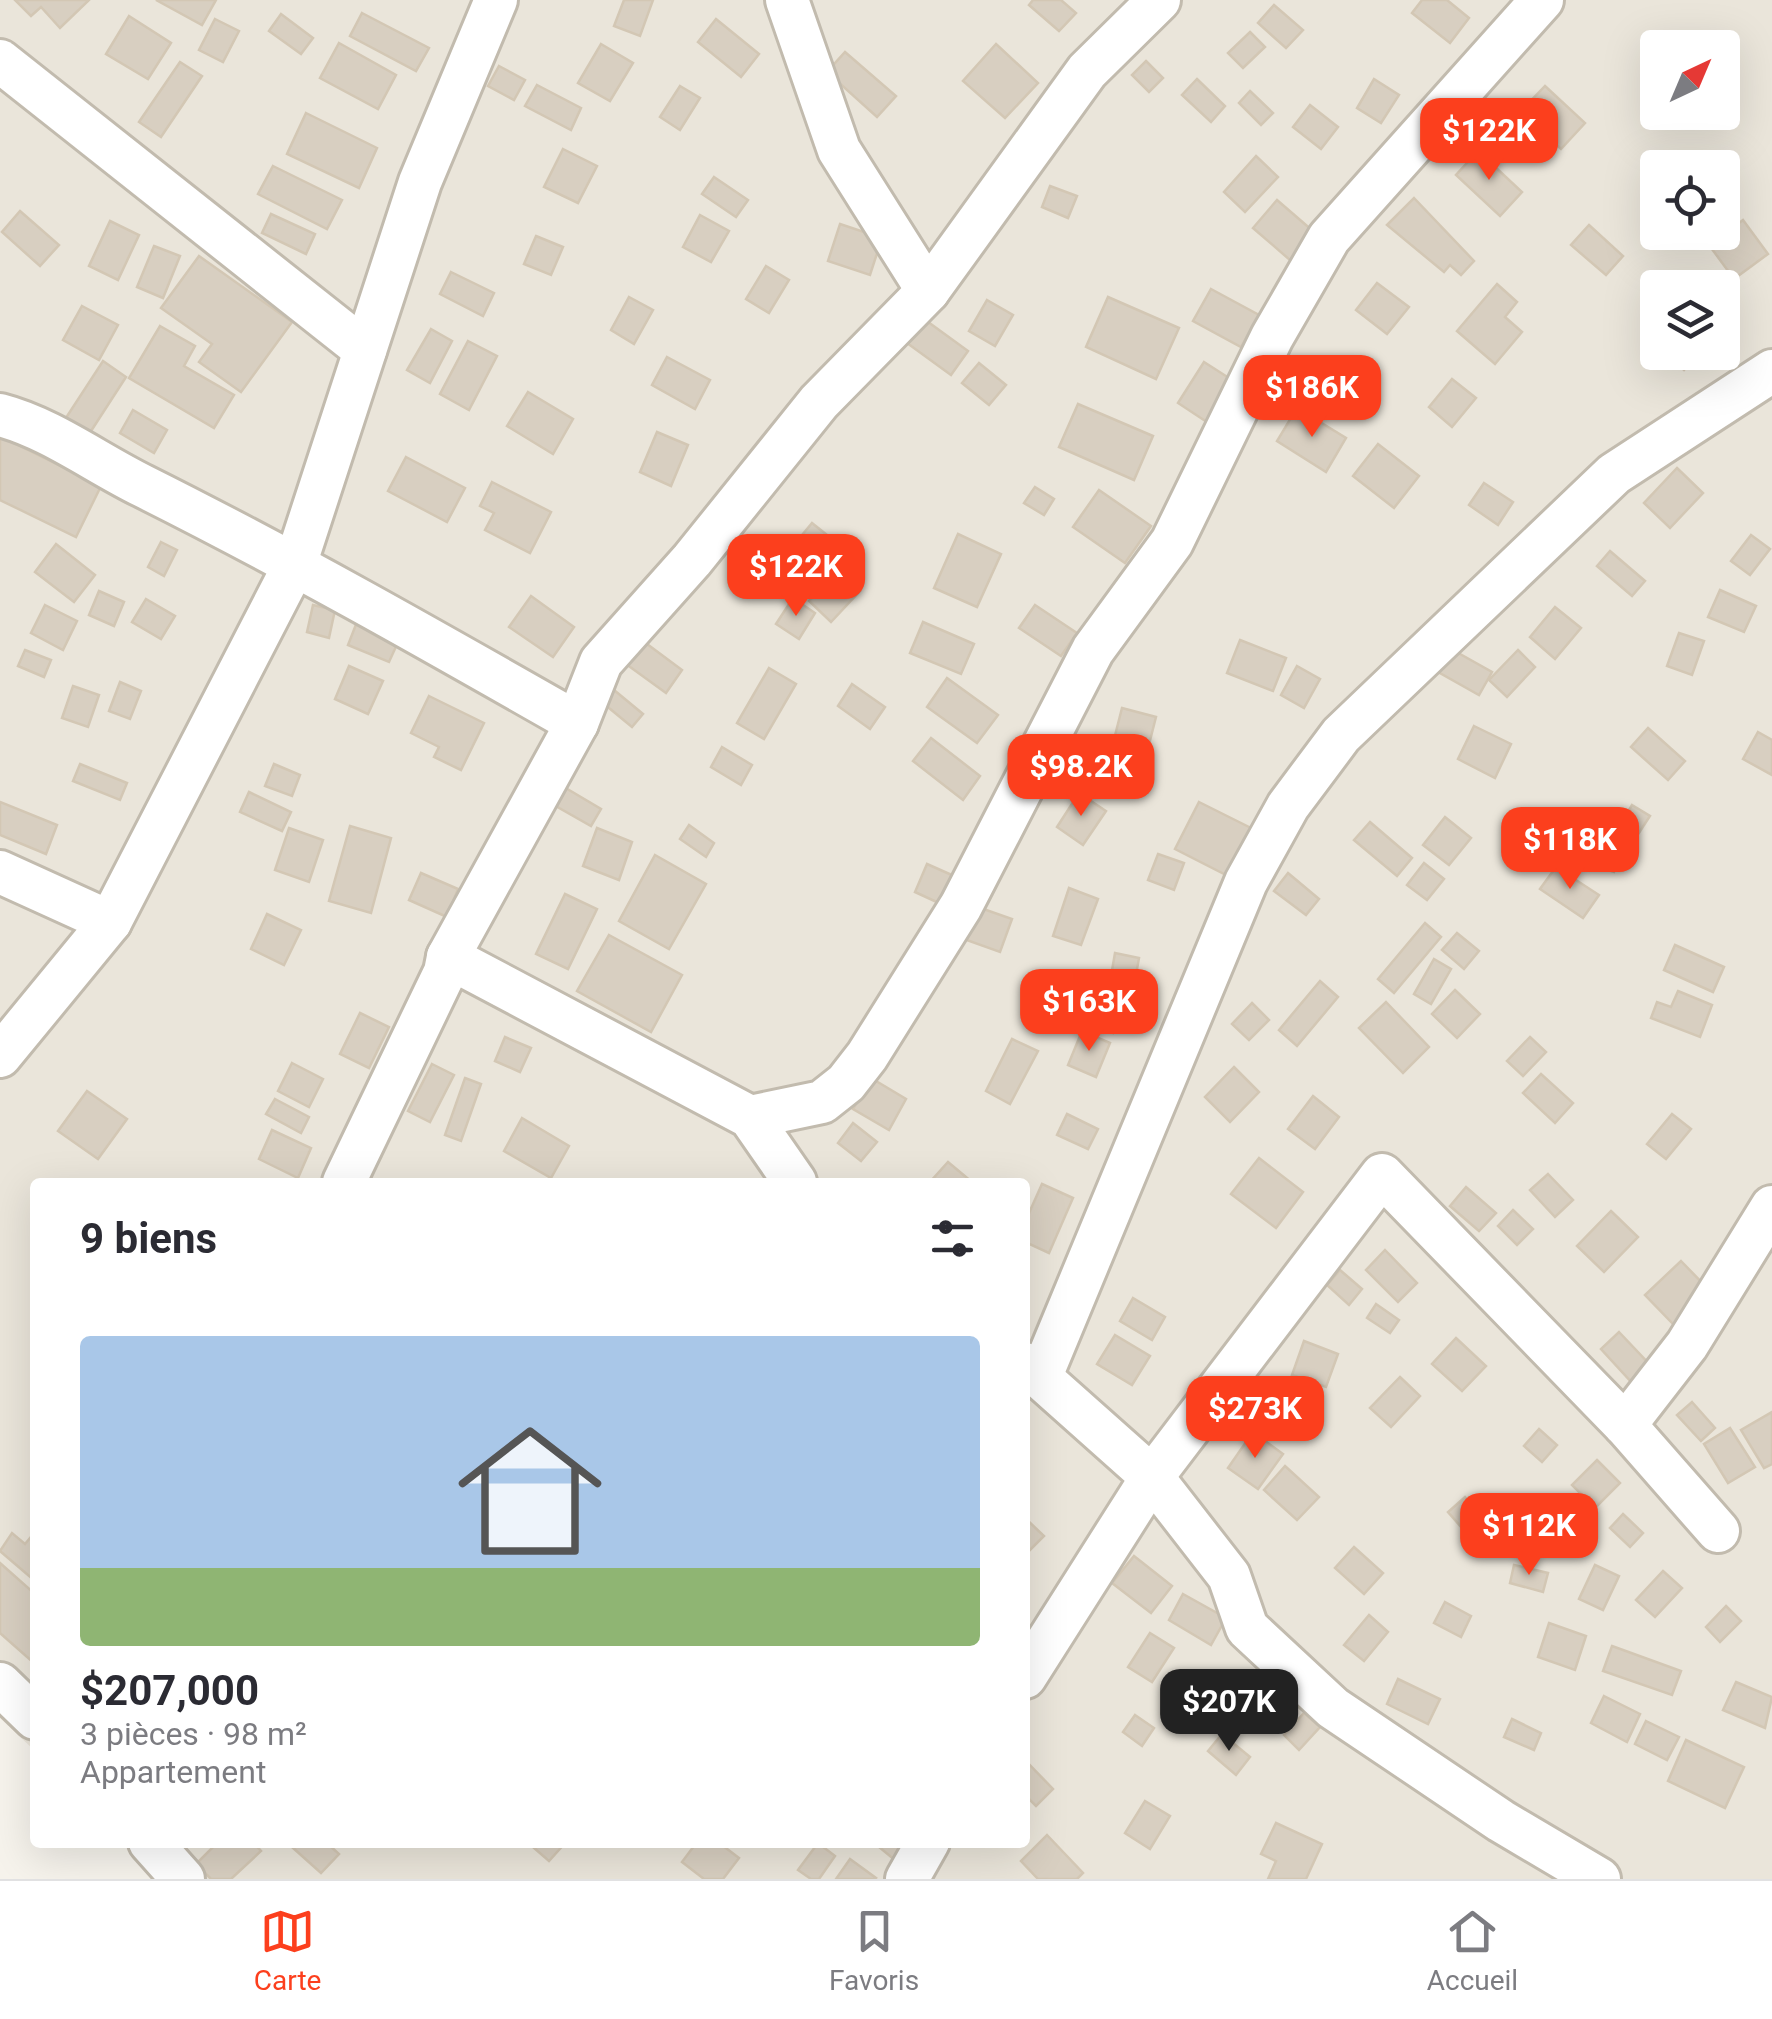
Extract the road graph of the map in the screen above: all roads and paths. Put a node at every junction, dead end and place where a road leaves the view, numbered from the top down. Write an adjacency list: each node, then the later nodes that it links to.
1 (787, 0): 6 (street)
2 (1159, 0): 6 (street)
3 (1542, 0): 16 (street)
4 (484, 8): 7 (street)
5 (0, 61): 7 (street)
6 (928, 290): 11 (street)
7 (365, 350): 10 (street)
8 (1772, 370): 20 (street)
9 (0, 416): 10 (street)
10 (296, 562): 11 (street); 13 (street)
11 (577, 723): 14 (street)
12 (0, 872): 13 (street)
13 (110, 922): 15 (street)
14 (448, 957): 16 (street); 17 (street)
15 (0, 1056)
16 (750, 1117): 18 (street)
17 (346, 1178)
18 (792, 1178)
19 (1772, 1207): 21 (street)
20 (1033, 1370): 22 (street)
21 (1625, 1425): 22 (street); 23 (street)
22 (1152, 1478): 24 (street); 31 (street)
23 (1718, 1530)
24 (1030, 1669)
25 (0, 1684): 26 (street)
26 (30, 1713)
27 (155, 1848): 29 (street)
28 (925, 1848): 30 (street)
29 (182, 1879)
30 (907, 1879)
31 (1598, 1879)

